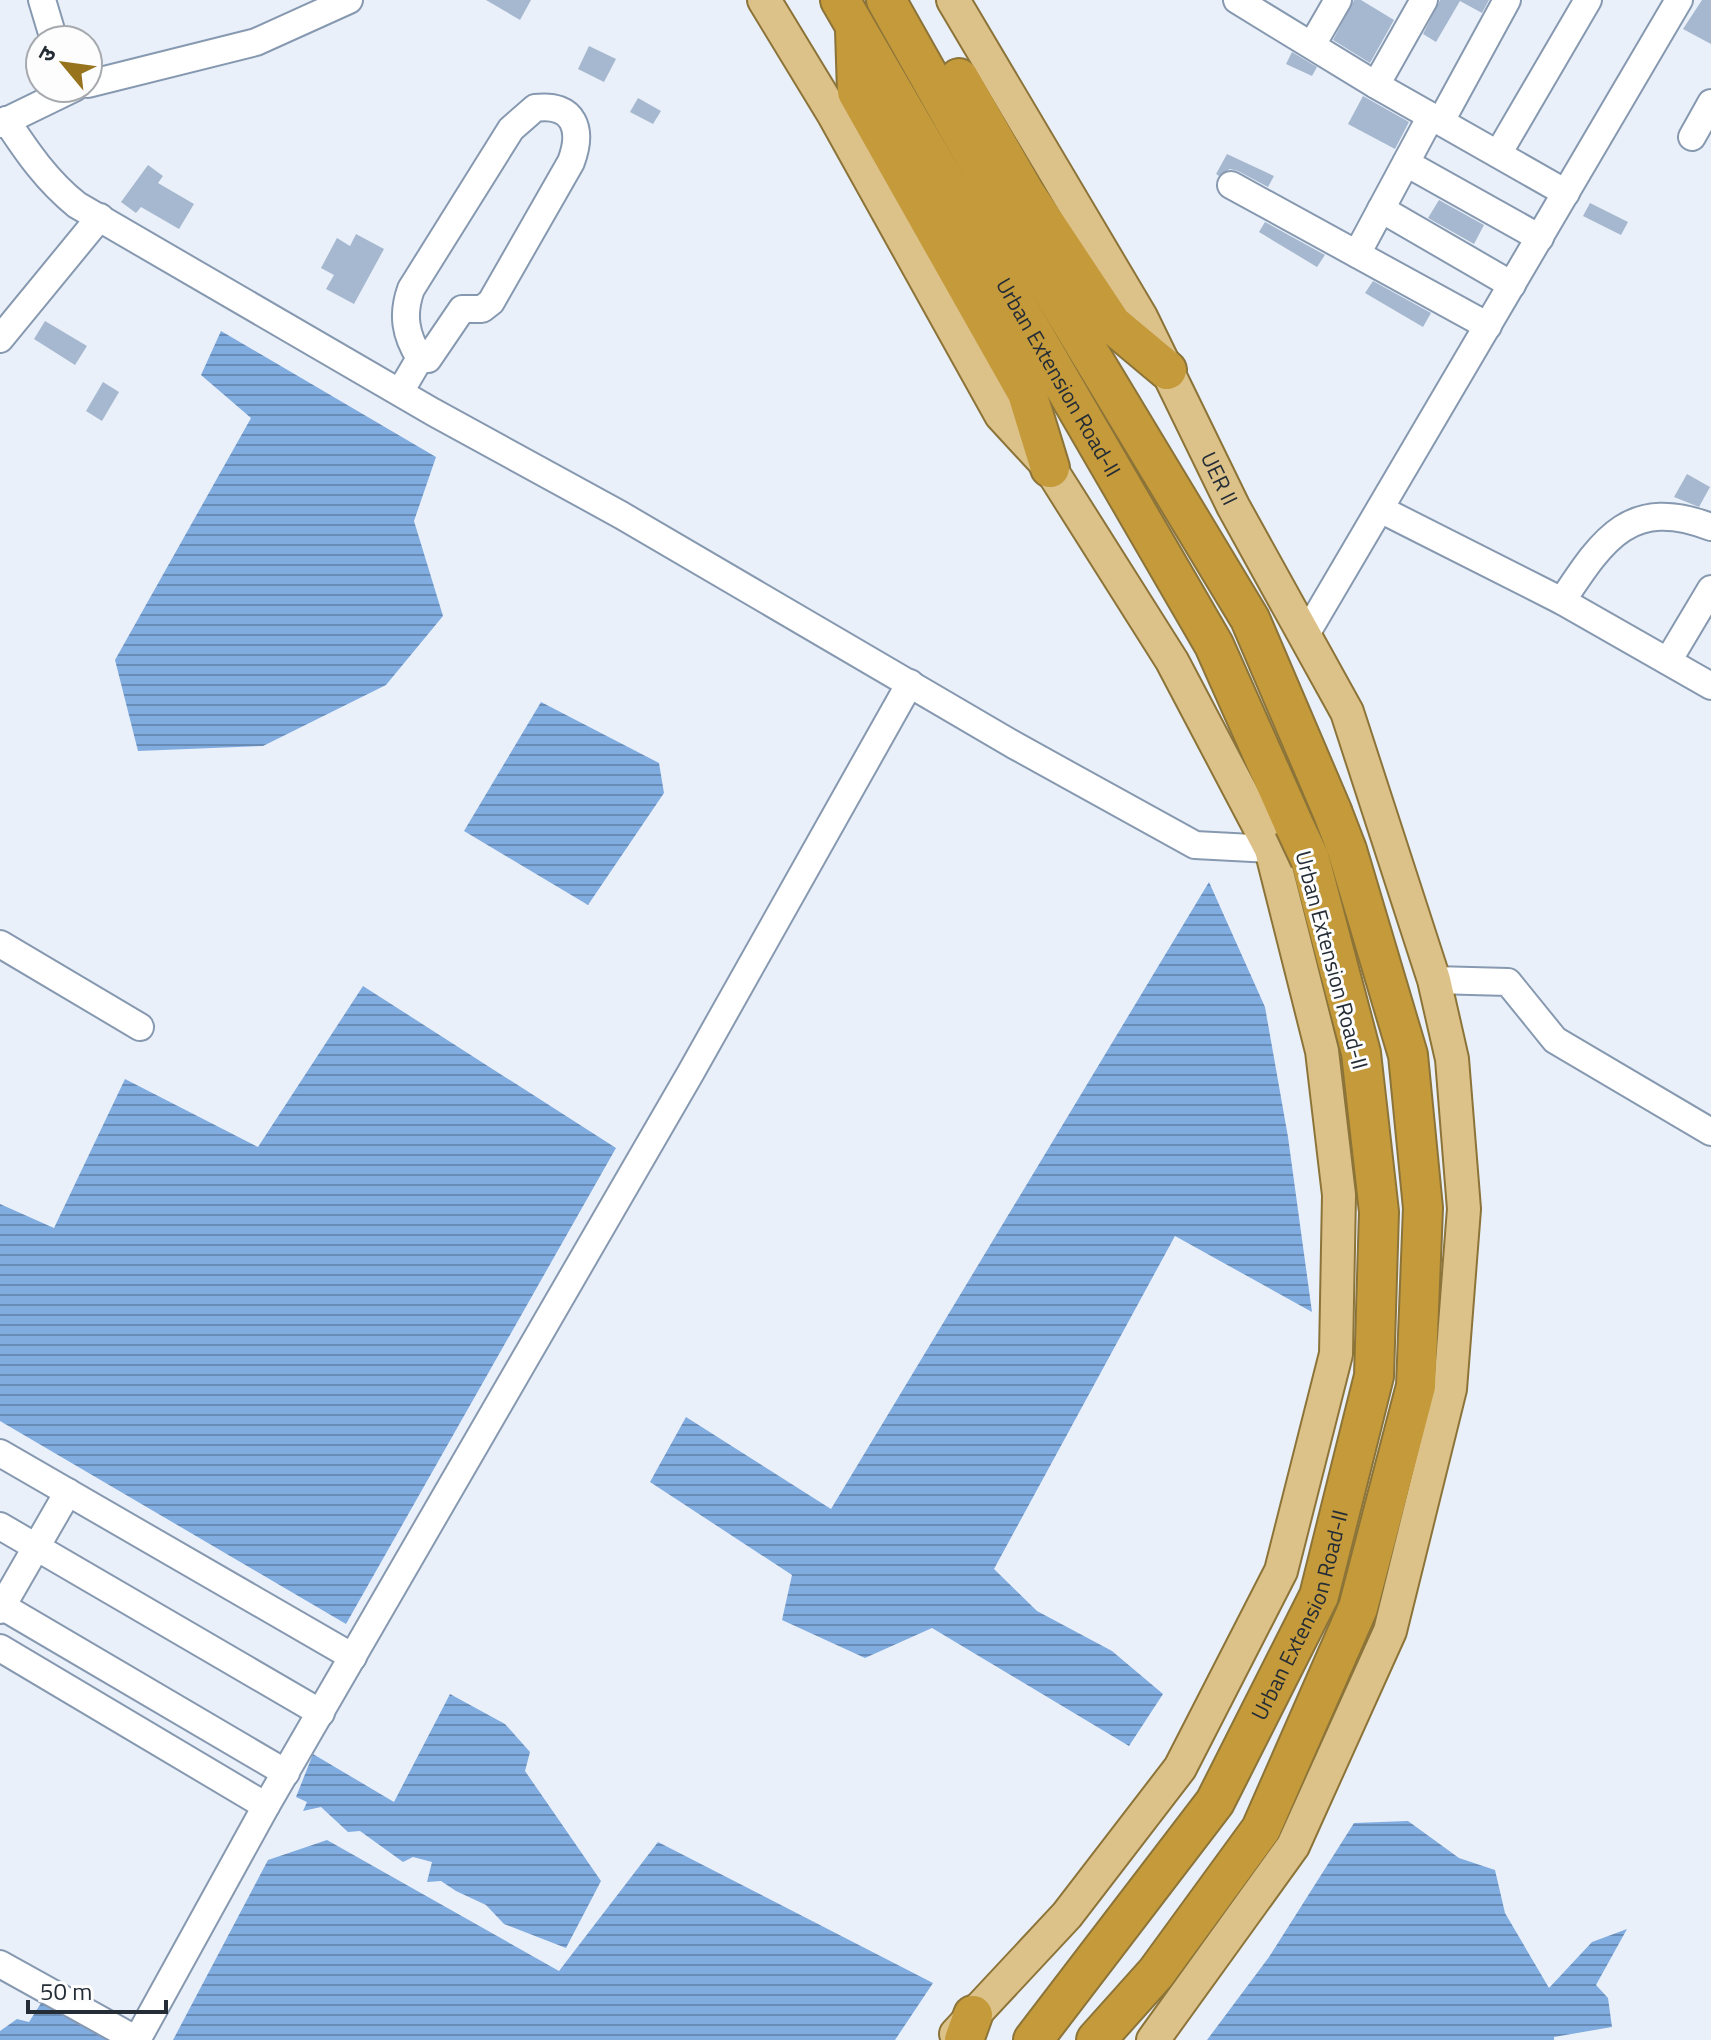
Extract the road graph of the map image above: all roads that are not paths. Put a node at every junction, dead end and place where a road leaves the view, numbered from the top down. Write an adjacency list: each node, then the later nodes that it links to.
1 (42, 0): 14 (street)
2 (349, 0): 16 (street)
3 (764, 0): 37 (main road)
4 (886, 0): 35 (highway); 46 (highway, Urban Extension Road-II)
5 (953, 0): 35 (main road, UER II)
6 (1237, 0): 12 (street)
7 (1338, 0): 15 (street)
8 (1424, 0): 17 (street)
9 (1507, 0): 20 (street)
10 (1588, 0): 23 (street)
11 (1679, 0): 26 (street)
12 (1267, 7): 15 (street)
13 (847, 12): 37 (highway); 48 (highway, Urban Extension Road-II)
14 (49, 24)
15 (1312, 45): 17 (street)
16 (104, 80)
17 (1376, 85): 20 (street)
18 (1711, 103): 22 (street)
19 (40, 104): 21 (street)
20 (1436, 118): 23 (street); 24 (street)
21 (3, 122): 28 (street)
22 (1692, 137)
23 (1498, 154): 26 (street)
24 (1406, 163): 27 (street); 29 (street)
25 (1231, 185): 30 (street)
26 (1566, 193): 29 (street)
27 (1381, 209): 30 (street); 31 (street)
28 (100, 217): 33 (street); 36 (street)
29 (1540, 238): 31 (street)
30 (1357, 254): 32 (street)
31 (1512, 285): 32 (street)
32 (1488, 326): 38 (street)
33 (0, 339)
34 (420, 358): 34 (street); 36 (street)
35 (1167, 370): 42 (main road, UER II)
36 (400, 392): 44 (street)
37 (1050, 468): 48 (main road)
38 (1380, 509): 41 (street); 42 (street)
39 (1711, 527): 41 (street)
40 (1711, 589): 43 (street)
41 (1562, 601): 43 (street)
42 (1305, 636): 47 (main road, UER II)
43 (1668, 661): 45 (street)
44 (910, 683): 48 (street); 59 (street)
45 (1711, 686)
46 (1341, 834): 47 (street); 48 (street); 67 (highway, Urban Extension Road-II)
47 (1388, 836): 50 (main road, UER II)
48 (1294, 844): 64 (main road); 66 (highway, Urban Extension Road-II)
49 (0, 944): 51 (street)
50 (1434, 980): 52 (street); 68 (main road, UER II)
51 (140, 1027)
52 (1711, 1132)
53 (0, 1453): 54 (street)
54 (68, 1492): 56 (street); 59 (street)
55 (0, 1526): 56 (street)
56 (36, 1547): 57 (street); 60 (street)
57 (1, 1607): 61 (street)
58 (0, 1648): 62 (street)
59 (353, 1657): 60 (street)
60 (321, 1713): 61 (street)
61 (286, 1773): 62 (street)
62 (266, 1806): 65 (street)
63 (0, 1964): 65 (street)
64 (962, 2032)
65 (137, 2040)
66 (1033, 2040)
67 (1096, 2040)
68 (1153, 2040)

